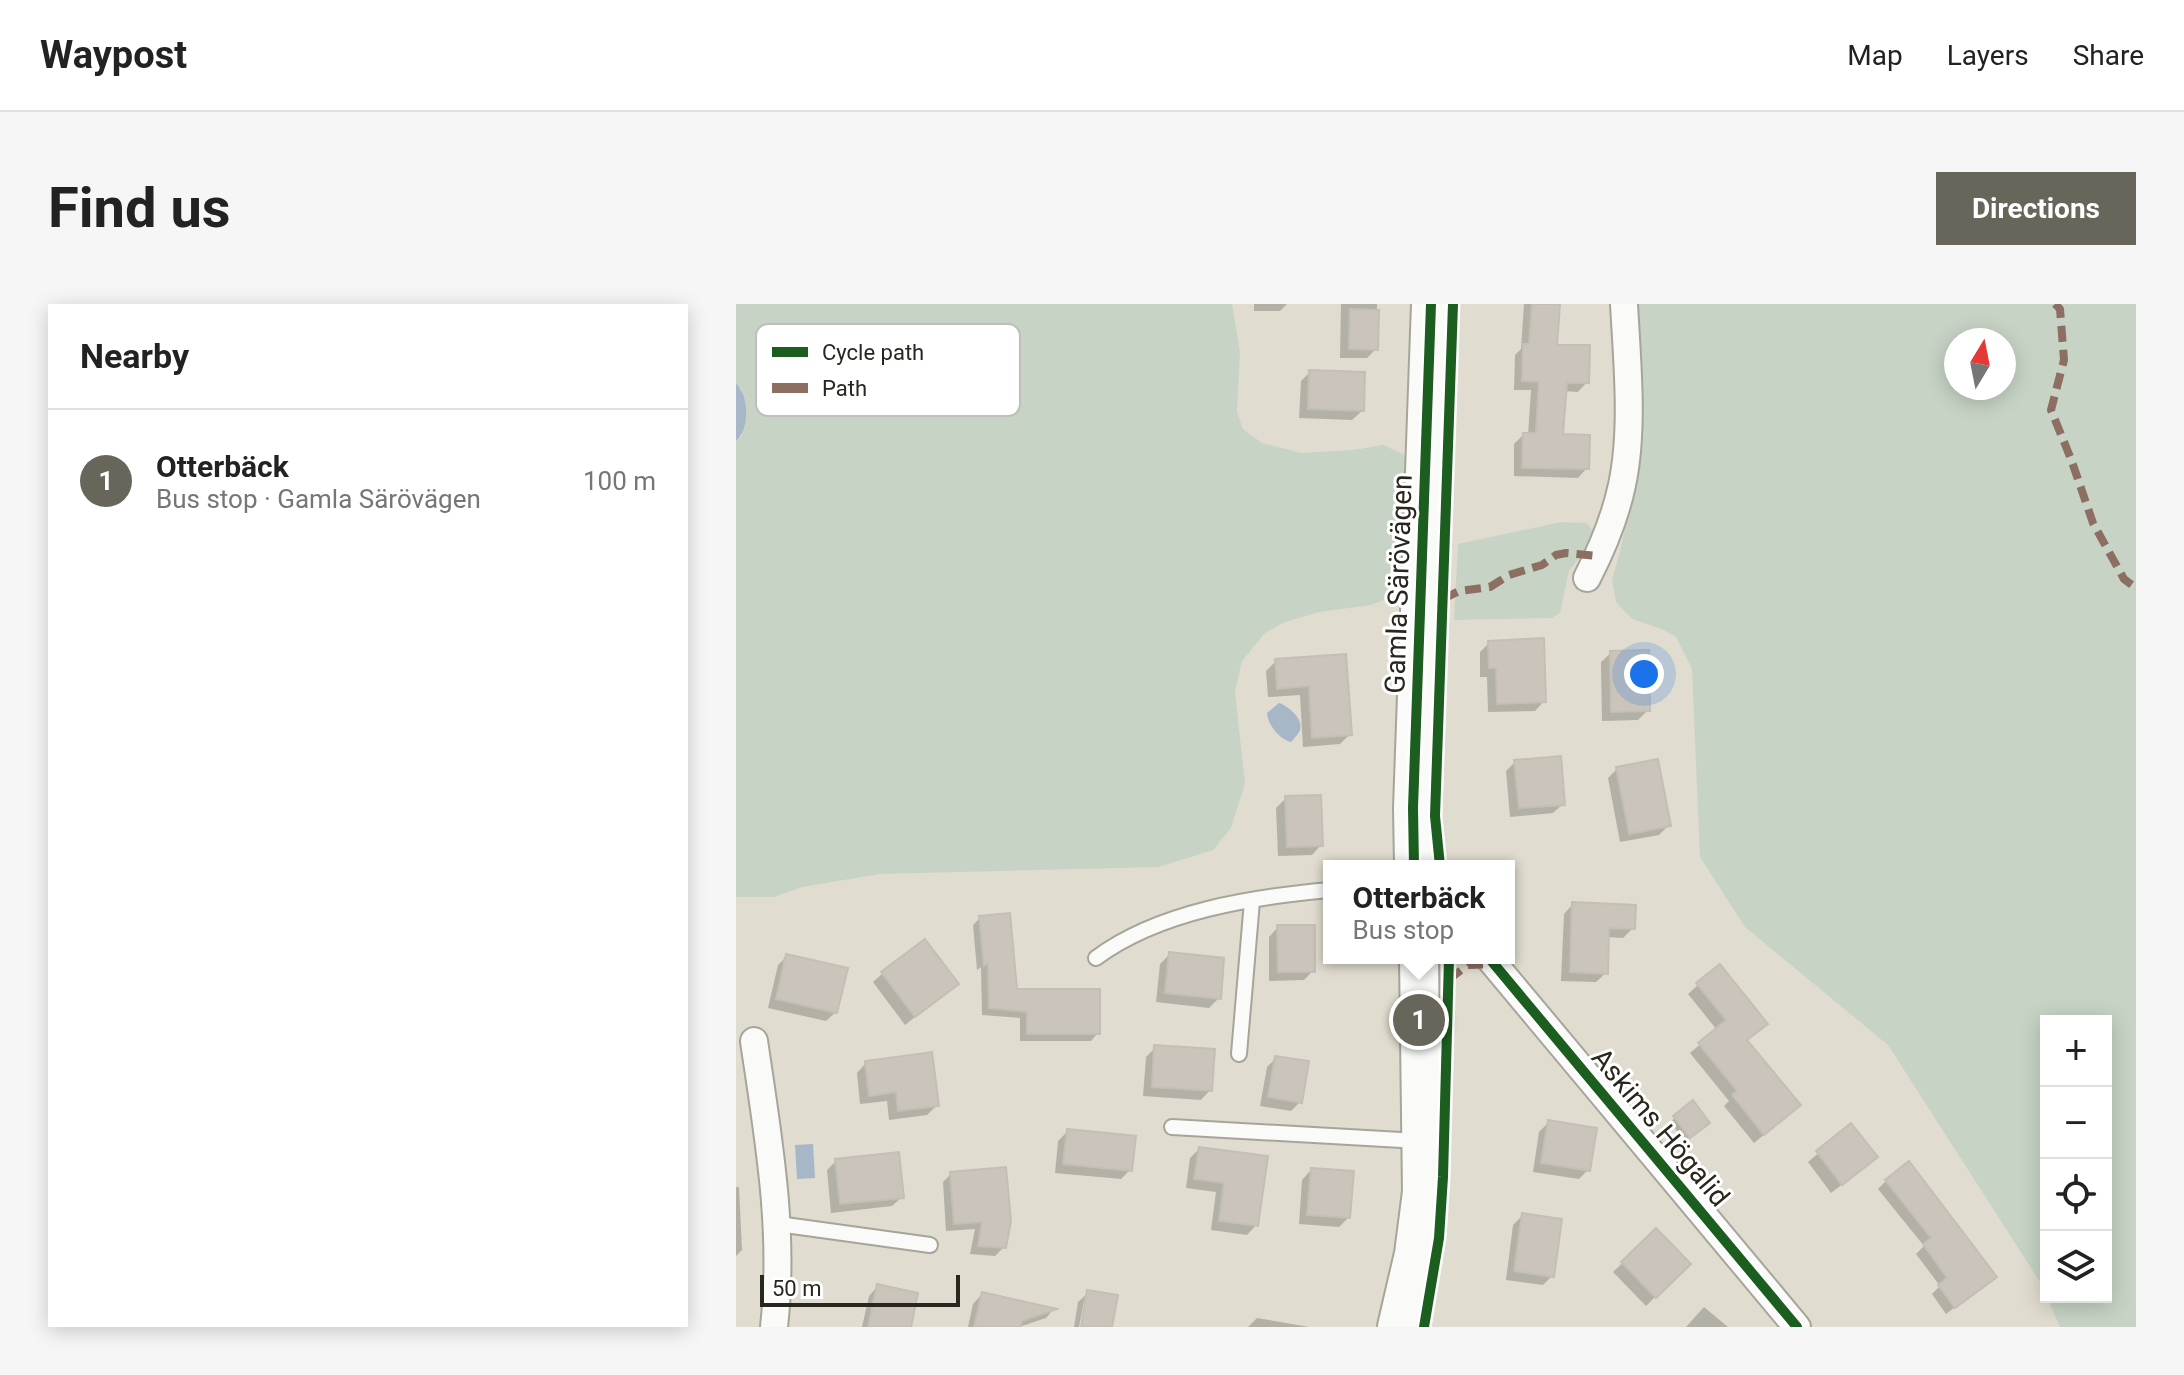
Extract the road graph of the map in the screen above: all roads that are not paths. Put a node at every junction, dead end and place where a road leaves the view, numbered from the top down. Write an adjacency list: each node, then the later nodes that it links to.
1 (1431, 304): 4 (street, Gamla Särövägen)
2 (1624, 304): 3 (street)
3 (1587, 578)
4 (1414, 860)
5 (1323, 891): 6 (lane)
6 (1252, 901): 7 (lane); 11 (lane)
7 (1096, 958)
8 (1419, 964): 13 (street)
9 (1494, 964): 18 (street, Askims Högalid)
10 (754, 1041): 14 (street)
11 (1239, 1054)
12 (1172, 1127): 13 (lane)
13 (1422, 1141): 17 (street)
14 (778, 1224): 15 (lane); 16 (street)
15 (930, 1245)
16 (774, 1327)
17 (1397, 1327)
18 (1797, 1327)

